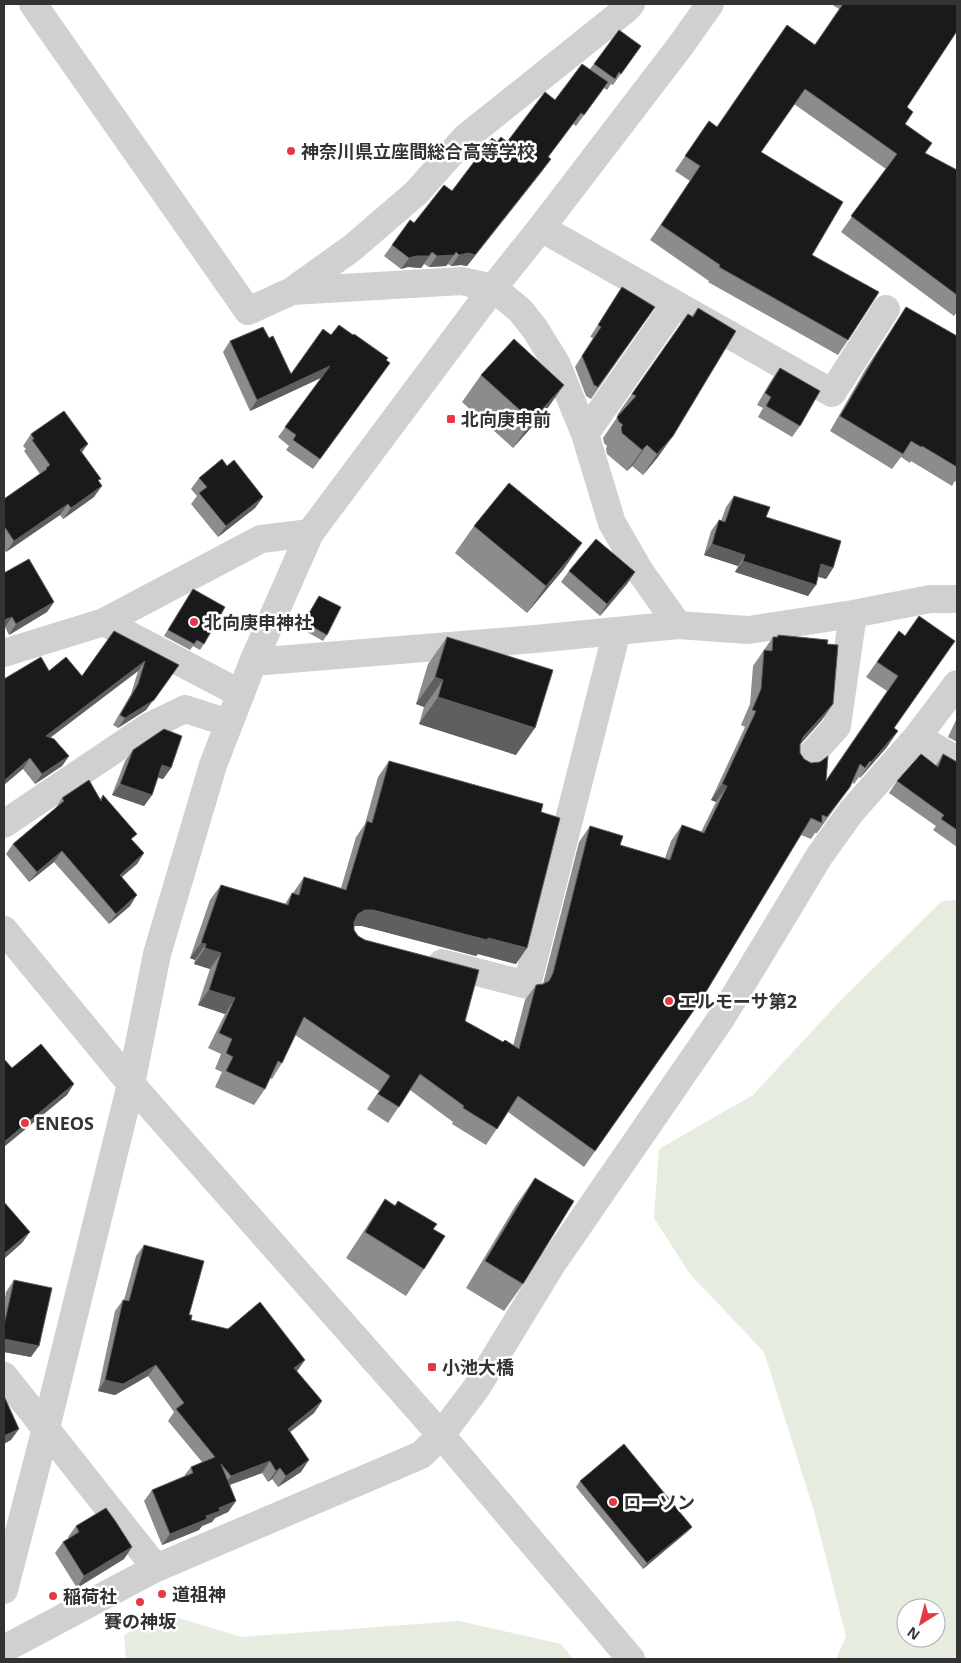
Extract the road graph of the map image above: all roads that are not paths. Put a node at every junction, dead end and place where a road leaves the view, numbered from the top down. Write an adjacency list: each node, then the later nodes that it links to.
1 (33, 4): 6 (street)
2 (631, 4): 6 (street)
3 (710, 4): 4 (street)
4 (541, 228): 5 (street); 7 (street)
5 (493, 288): 6 (street); 9 (street); 10 (street)
6 (292, 291)
7 (675, 305): 8 (street); 9 (street)
8 (886, 309)
9 (585, 434): 14 (street)
10 (310, 533): 13 (street); 17 (street)
11 (957, 598): 12 (street)
12 (853, 614): 14 (street); 23 (street)
13 (104, 622): 16 (street); 19 (street)
14 (678, 625): 15 (street)
15 (617, 631): 17 (street); 26 (street)
16 (4, 652)
17 (253, 662): 19 (street)
18 (957, 684): 21 (street)
19 (241, 694): 20 (street)
20 (230, 723): 24 (street); 27 (street)
21 (916, 737): 22 (street); 30 (street)
22 (957, 760)
23 (804, 763)
24 (4, 824)
25 (4, 930): 27 (street)
26 (414, 956)
27 (131, 1084): 29 (street); 30 (street)
28 (4, 1376): 29 (street)
29 (46, 1428): 31 (street); 32 (street)
30 (441, 1435): 31 (street); 34 (street)
31 (156, 1568): 33 (street)
32 (4, 1590)
33 (4, 1649)
34 (631, 1659)

